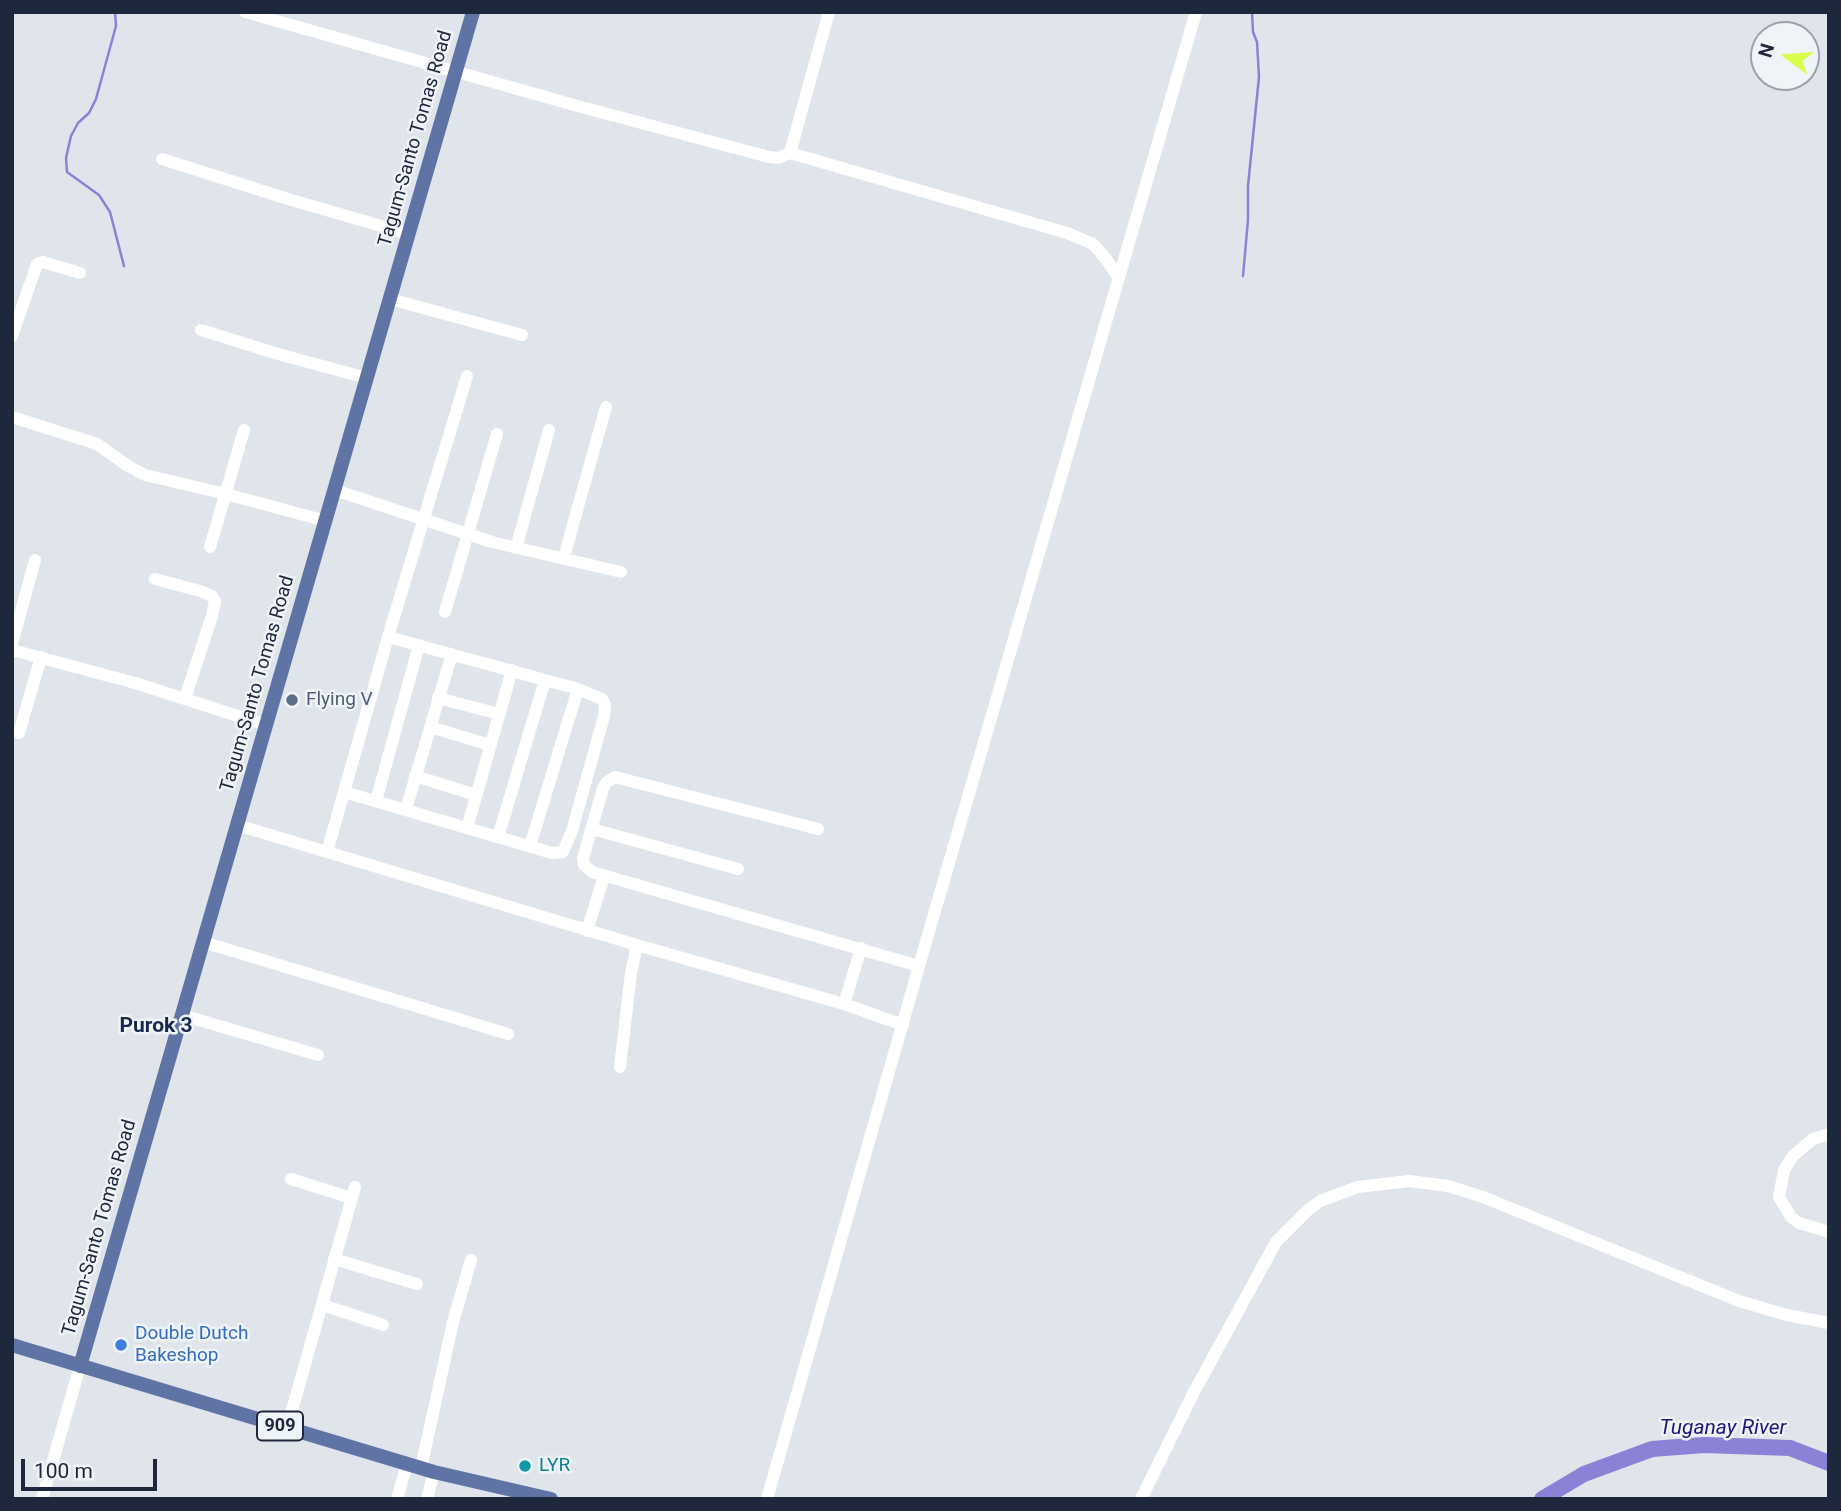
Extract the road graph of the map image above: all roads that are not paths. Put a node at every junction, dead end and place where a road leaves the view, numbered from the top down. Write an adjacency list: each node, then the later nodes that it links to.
1 (245, 12): 5 (street)
2 (473, 12): 5 (main road, Tagum-Santo Tomas Road)
3 (829, 12): 6 (street)
4 (1196, 12): 10 (street)
5 (456, 73): 6 (street); 8 (main road, Tagum-Santo Tomas Road)
6 (790, 153): 10 (street)
7 (162, 159): 8 (street)
8 (409, 234): 11 (main road, Tagum-Santo Tomas Road)
9 (80, 273): 14 (street)
10 (1119, 278): 67 (street)
11 (390, 299): 13 (street); 16 (main road, Tagum-Santo Tomas Road)
12 (201, 330): 16 (street)
13 (522, 335)
14 (12, 336)
15 (467, 376): 24 (street)
16 (367, 378): 22 (main road, Tagum-Santo Tomas Road)
17 (606, 407): 29 (street)
18 (12, 417): 23 (street)
19 (244, 430): 23 (street)
20 (549, 430): 28 (street)
21 (497, 435): 26 (street)
22 (335, 490): 24 (street); 25 (main road, Tagum-Santo Tomas Road)
23 (226, 494): 25 (street); 27 (street)
24 (425, 519): 26 (street); 34 (street)
25 (326, 522): 45 (main road, Tagum-Santo Tomas Road)
26 (468, 534): 28 (street); 33 (street)
27 (210, 547)
28 (516, 548): 29 (street)
29 (564, 557): 31 (street)
30 (35, 560): 36 (street)
31 (621, 572)
32 (155, 579): 42 (street)
33 (445, 612)
34 (388, 637): 35 (street); 50 (street)
35 (419, 645): 37 (street); 52 (street)
36 (12, 647): 38 (street)
37 (452, 653): 39 (street); 43 (street)
38 (41, 657): 42 (street); 47 (street)
39 (512, 670): 40 (street); 44 (street)
40 (545, 680): 41 (street); 58 (street)
41 (578, 689): 59 (street); 59 (street)
42 (185, 698): 45 (street)
43 (438, 698): 44 (street); 46 (street)
44 (499, 714): 48 (street)
45 (266, 725): 54 (main road, Tagum-Santo Tomas Road)
46 (430, 727): 48 (street); 49 (street)
47 (19, 733)
48 (490, 745): 51 (street)
49 (415, 776): 51 (street); 53 (street)
50 (344, 792): 52 (street); 60 (street)
51 (476, 795): 55 (street)
52 (376, 801): 53 (street)
53 (407, 809): 55 (street)
54 (237, 825): 60 (street); 64 (main road, Tagum-Santo Tomas Road)
55 (467, 828): 58 (street)
56 (592, 829): 57 (street); 61 (street); 62 (street)
57 (818, 830)
58 (498, 837): 59 (street)
59 (530, 846)
60 (327, 852): 63 (street)
61 (737, 869)
62 (604, 876): 63 (street); 66 (street)
63 (587, 930): 65 (street)
64 (203, 942): 69 (main road, Tagum-Santo Tomas Road); 71 (street)
65 (636, 945): 68 (street); 73 (street)
66 (861, 948): 67 (street); 68 (street)
67 (919, 966): 70 (street)
68 (844, 1004): 70 (street)
69 (182, 1015): 72 (street); 84 (main road, Tagum-Santo Tomas Road)
70 (903, 1025): 92 (street)
71 (508, 1034)
72 (318, 1055)
73 (620, 1068)
74 (1829, 1134): 76 (street)
75 (291, 1179): 77 (street)
76 (1829, 1232)
77 (334, 1259): 79 (street); 80 (street)
78 (471, 1260): 87 (street)
79 (417, 1284)
80 (323, 1305): 82 (street); 85 (street)
81 (1829, 1323): 93 (street)
82 (383, 1325)
83 (12, 1345): 84 (main road, 909)
84 (79, 1366): 85 (main road, 909); 88 (street)
85 (287, 1428): 86 (main road, 909)
86 (407, 1464): 87 (main road, 909); 89 (street)
87 (428, 1470): 90 (street); 91 (main road, 909)
88 (42, 1499)
89 (397, 1499)
90 (427, 1499)
91 (551, 1499)
92 (768, 1499)
93 (1141, 1499)

